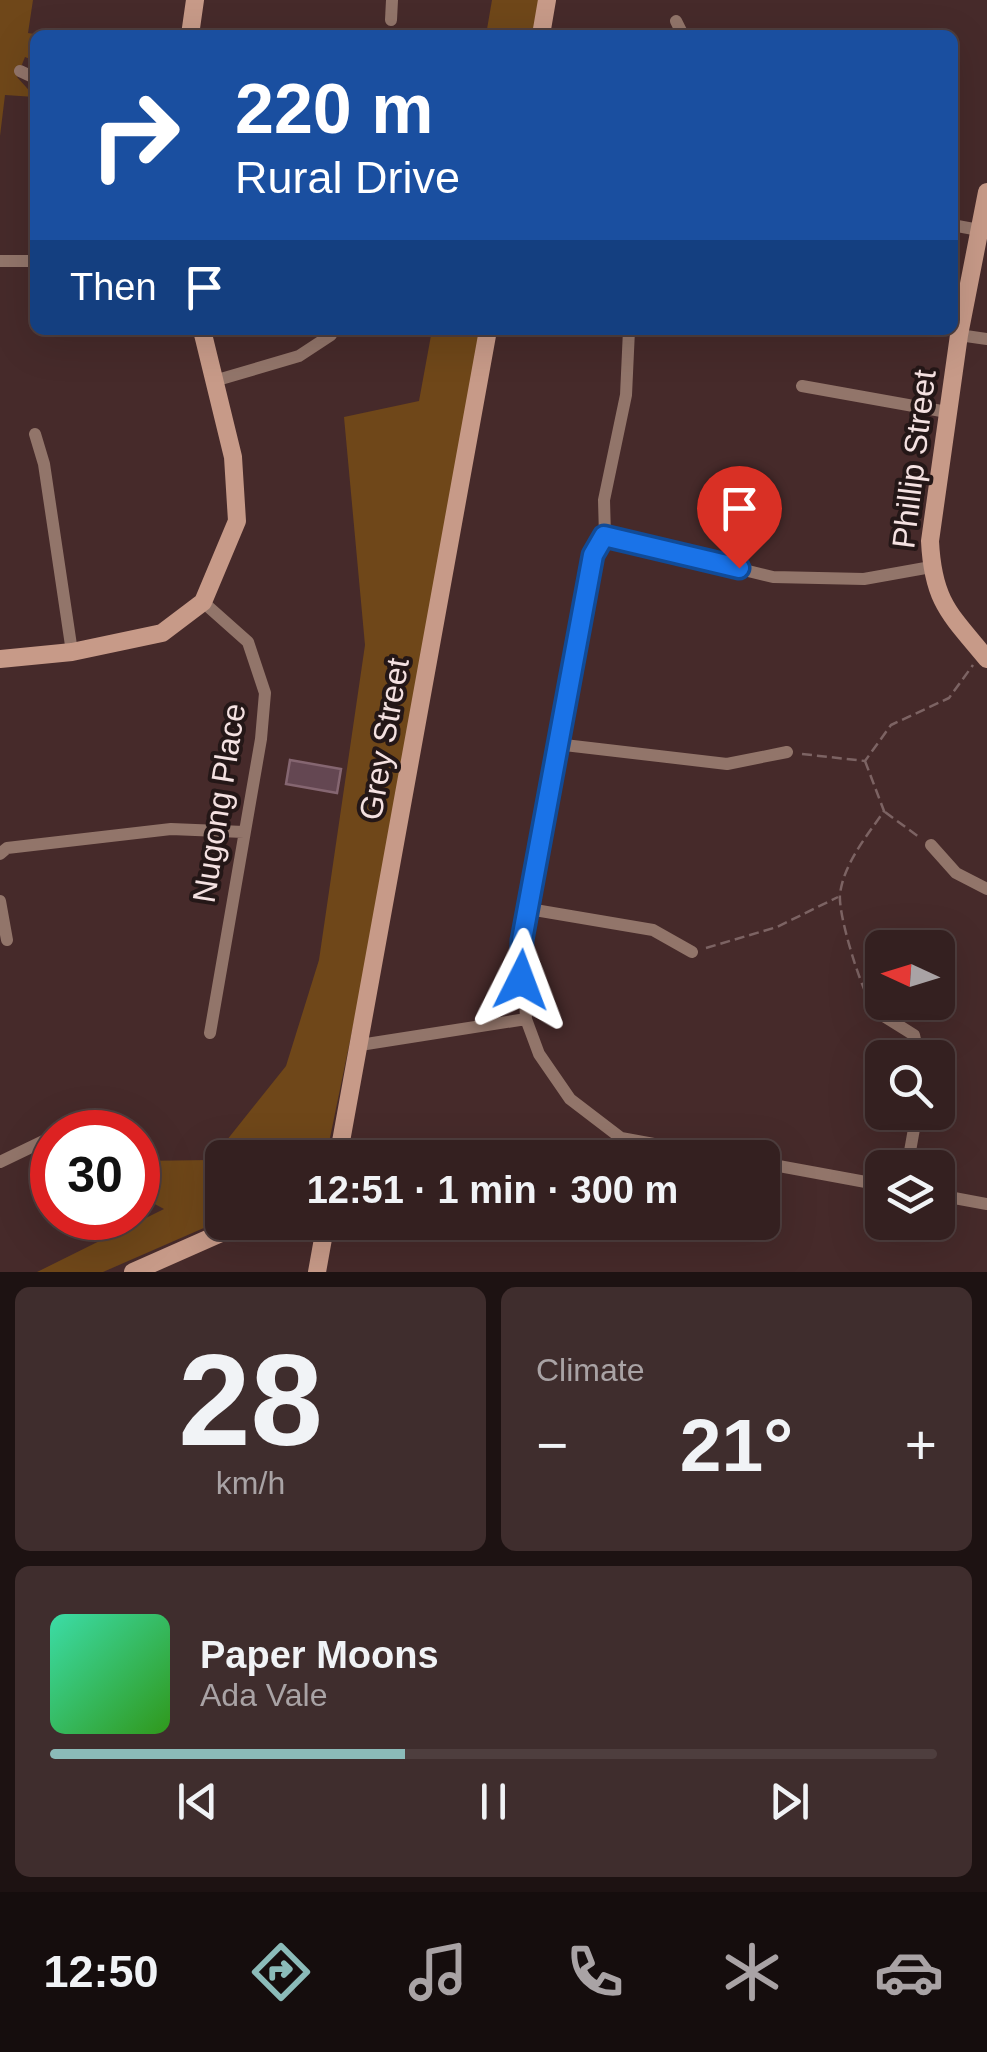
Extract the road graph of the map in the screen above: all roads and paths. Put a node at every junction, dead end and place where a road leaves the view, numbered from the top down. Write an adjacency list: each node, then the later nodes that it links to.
1 (195, 0): 6 (main road)
2 (392, 0): 4 (street)
3 (548, 0): 7 (main road)
4 (391, 20)
5 (676, 21): 8 (street)
6 (191, 30)
7 (542, 30)
8 (680, 30)
9 (20, 70): 10 (street)
10 (30, 75)
11 (987, 192): 13 (main road, Phillip Street)
12 (958, 227): 13 (street)
13 (979, 230): 20 (main road, Phillip Street)
14 (0, 261): 15 (street)
15 (30, 261)
16 (203, 335): 22 (main road)
17 (331, 335): 22 (street)
18 (487, 335): 50 (main road, Grey Street)
19 (630, 335): 26 (street)
20 (960, 335): 21 (street); 24 (main road, Phillip Street)
21 (987, 338)
22 (214, 381): 28 (main road)
23 (802, 386): 24 (street)
24 (947, 412): 27 (main road, Phillip Street)
25 (35, 434): 29 (street)
26 (604, 536): 27 (street); 32 (street)
27 (931, 568): 30 (main road, Phillip Street)
28 (203, 602): 29 (main road); 36 (street, Nugong Place)
29 (72, 652): 31 (main road)
30 (984, 656): 34 (path)
31 (0, 659)
32 (556, 744): 33 (street); 42 (street)
33 (787, 752): 34 (path)
34 (865, 761): 35 (path)
35 (884, 811): 37 (path); 40 (path)
36 (244, 832): 38 (street); 48 (street, Nugong Place)
37 (931, 846): 39 (street)
38 (0, 854)
39 (987, 890)
40 (840, 896): 44 (path); 45 (path)
41 (0, 901): 43 (street)
42 (529, 909): 44 (street); 46 (street)
43 (7, 940)
44 (692, 952)
45 (865, 992)
46 (526, 1019): 50 (street); 52 (street)
47 (890, 1020): 49 (street)
48 (210, 1034)
49 (915, 1040)
50 (360, 1045): 51 (main road, Grey Street)
51 (342, 1140)
52 (633, 1140)
53 (30, 1148): 54 (street)
54 (0, 1162)
55 (780, 1167): 56 (street)
56 (865, 1182)
57 (955, 1198): 58 (street)
58 (987, 1204)
59 (205, 1240): 61 (main road)
60 (323, 1240): 62 (main road)
61 (133, 1272)
62 (317, 1272)

